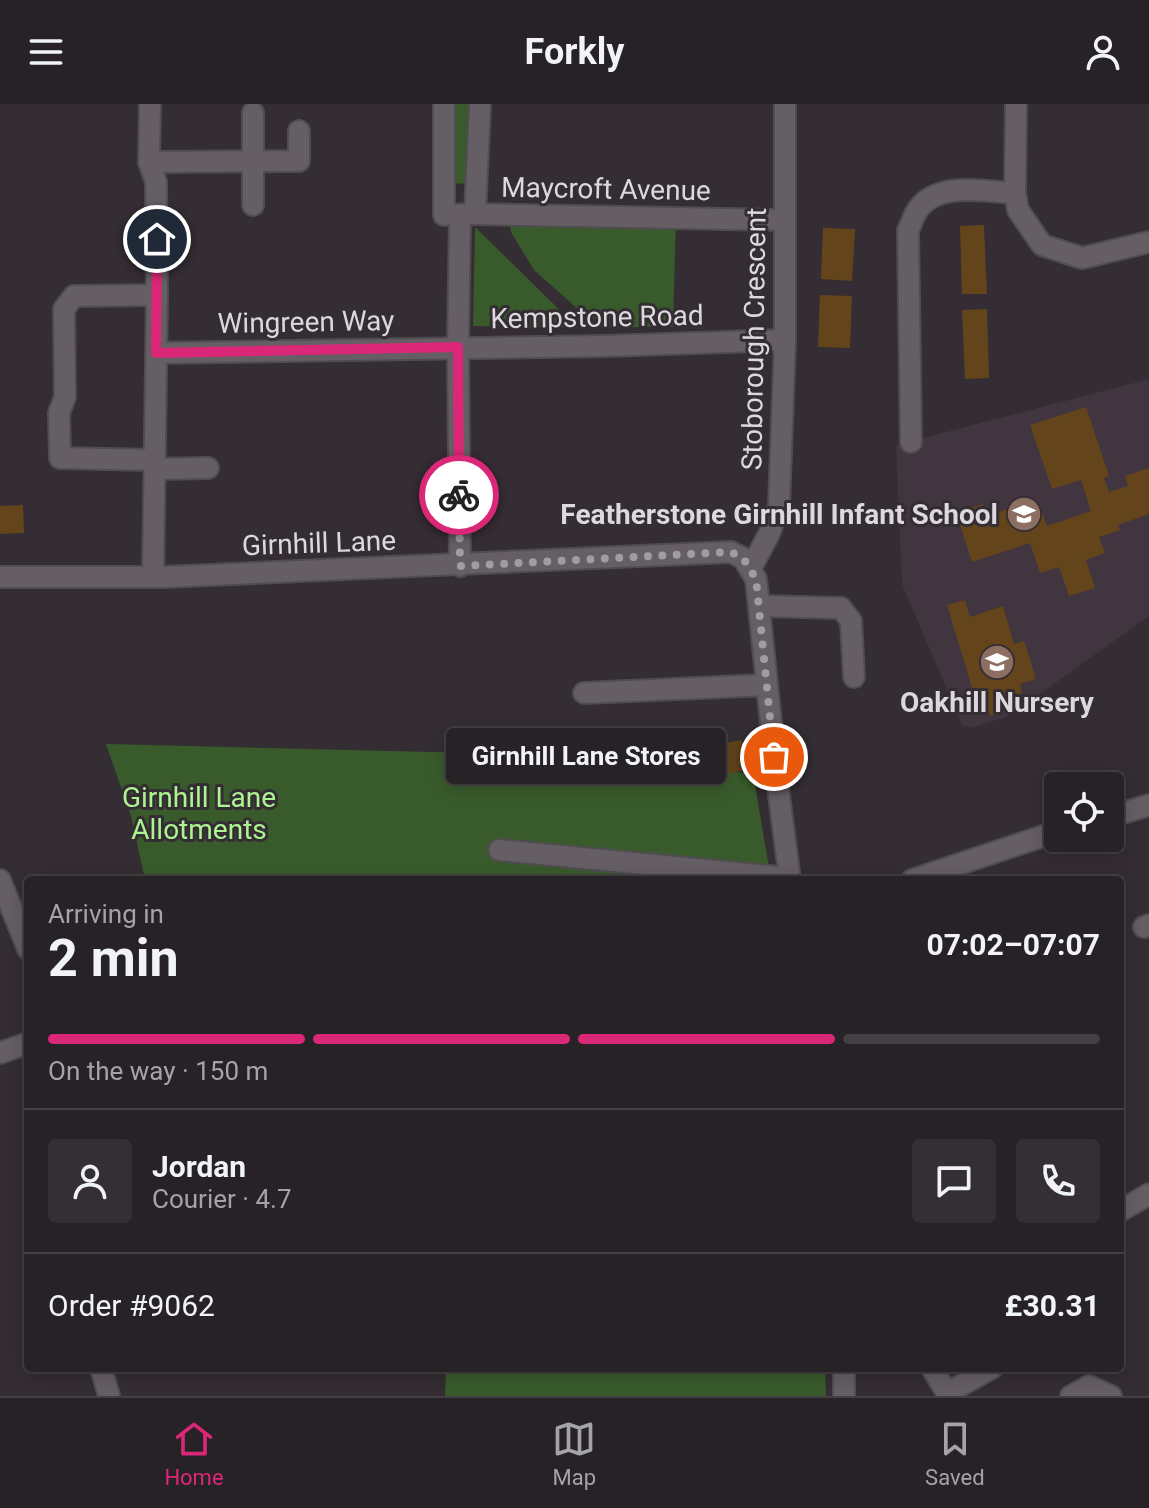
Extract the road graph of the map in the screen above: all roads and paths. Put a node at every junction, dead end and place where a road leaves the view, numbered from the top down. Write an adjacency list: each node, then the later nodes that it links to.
1 (150, 104): 9 (street)
2 (444, 104): 12 (street)
3 (480, 104): 12 (street)
4 (785, 104): 13 (street, Stoborough Crescent)
5 (1016, 104): 10 (street)
6 (253, 113): 8 (street)
7 (299, 131): 8 (street)
8 (253, 161): 9 (street); 11 (street)
9 (149, 162): 15 (street)
10 (1015, 193): 14 (street); 19 (street)
11 (253, 205)
12 (468, 214): 13 (street, Maycroft Avenue); 17 (street)
13 (783, 220): 16 (street, Stoborough Crescent)
14 (1149, 242)
15 (157, 295): 18 (street); 20 (street)
16 (785, 340): 17 (street, Kempstone Road); 23 (street, Stoborough Crescent)
17 (458, 347): 18 (street, Wingreen Way); 22 (street)
18 (156, 353): 20 (street)
19 (911, 442)
20 (155, 465): 21 (street); 25 (street)
21 (208, 468)
22 (460, 566): 23 (street, Girnhill Lane); 25 (street, Girnhill Lane)
23 (751, 568): 26 (street)
24 (0, 577): 25 (street, Girnhill Lane)
25 (153, 577)
26 (759, 606): 27 (street); 28 (street)
27 (854, 677)
28 (767, 685): 29 (street); 35 (street)
29 (584, 693)
30 (1149, 805): 31 (street)
31 (1124, 813)
32 (1044, 836): 36 (street)
33 (499, 850): 34 (street)
34 (760, 876)
35 (790, 876)
36 (924, 876)
37 (0, 880): 38 (street)
38 (24, 939)
39 (24, 1044): 40 (street)
40 (0, 1053)
41 (1149, 1194): 42 (street)
42 (1124, 1209)
43 (103, 1372): 46 (street)
44 (934, 1372): 45 (street)
45 (985, 1372)
46 (112, 1396)
47 (1071, 1396): 48 (street)
48 (1111, 1396)

